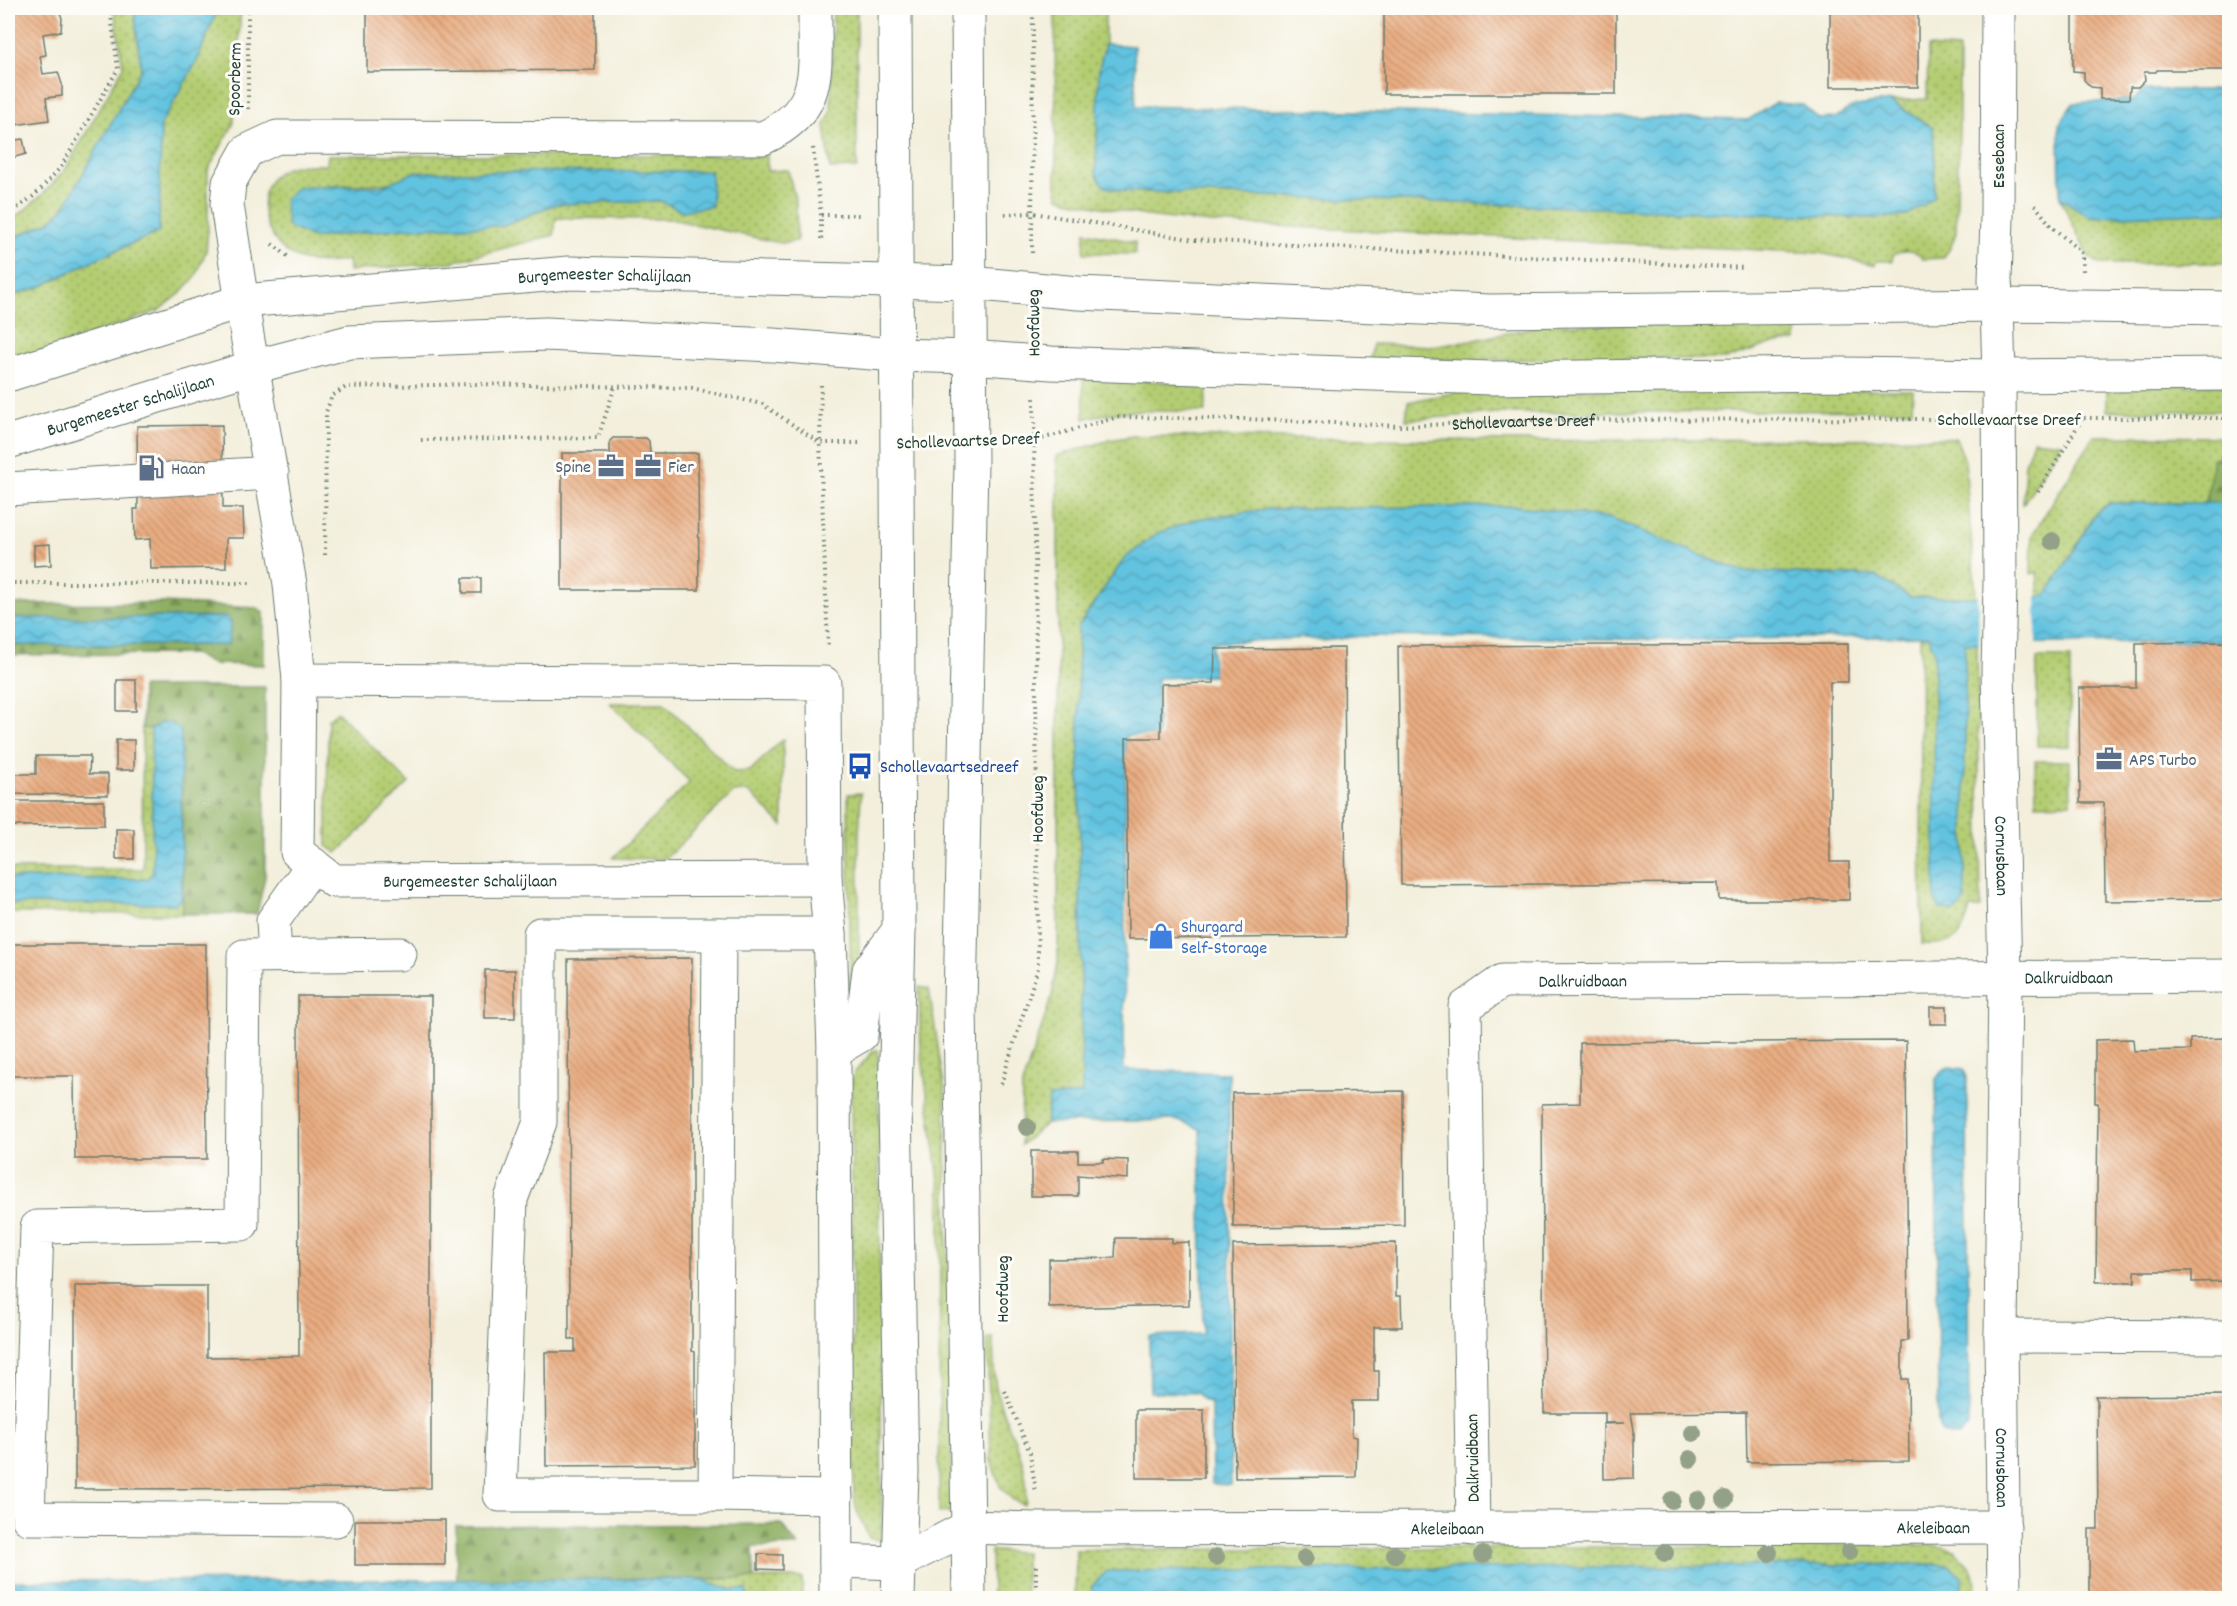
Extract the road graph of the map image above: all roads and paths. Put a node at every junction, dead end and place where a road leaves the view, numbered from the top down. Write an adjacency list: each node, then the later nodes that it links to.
1 (110, 8): 11 (path)
2 (248, 8): 9 (path, Spoorberm)
3 (815, 8): 8 (street)
4 (895, 8): 14 (street)
5 (968, 8): 15 (street, Hoofdweg)
6 (1034, 8): 10 (path, Hoofdweg)
7 (1998, 8): 18 (street, Essebaan)
8 (799, 114): 9 (street); 13 (path)
9 (247, 151): 17 (street, Burgemeester Schalijlaan)
10 (1034, 213): 12 (path); 16 (path, Hoofdweg)
11 (8, 215)
12 (1754, 268)
13 (820, 280): 14 (street, Burgemeester Schalijlaan); 17 (street, Burgemeester Schalijlaan)
14 (896, 282): 15 (street, Burgemeester Schalijlaan); 21 (street)
15 (969, 283): 16 (street); 22 (street, Hoofdweg)
16 (1032, 288): 18 (street)
17 (242, 301): 24 (street, Burgemeester Schalijlaan); 26 (street, Burgemeester Schalijlaan)
18 (1997, 305): 19 (street); 27 (street, Essebaan)
19 (2229, 308)
20 (821, 348): 21 (street, Burgemeester Schalijlaan); 24 (street, Burgemeester Schalijlaan); 34 (path)
21 (896, 355): 22 (street, Burgemeester Schalijlaan); 36 (street)
22 (970, 357): 23 (street); 35 (street, Hoofdweg)
23 (1034, 362): 27 (street); 32 (path, Hoofdweg)
24 (253, 367): 33 (street, Burgemeester Schalijlaan); 37 (street, Burgemeester Schalijlaan)
25 (2229, 374): 27 (street)
26 (8, 375)
27 (1999, 375): 29 (street, Cornusbaan)
28 (615, 386): 31 (path); 34 (path); 40 (path)
29 (1999, 418): 30 (path, Schollevaartse Dreef); 32 (path, Schollevaartse Dreef); 51 (street, Cornusbaan)
30 (2229, 418)
31 (421, 440)
32 (1034, 441): 35 (path, Schollevaartse Dreef); 53 (path, Hoofdweg)
33 (8, 442)
34 (820, 442): 36 (path, Schollevaartse Dreef); 42 (path)
35 (970, 442): 60 (street, Hoofdweg)
36 (898, 443): 45 (street)
37 (272, 473): 38 (street); 40 (street, Burgemeester Schalijlaan)
38 (8, 489)
39 (8, 583): 40 (path)
40 (290, 584): 41 (street, Burgemeester Schalijlaan)
41 (299, 680): 42 (street); 43 (street, Burgemeester Schalijlaan)
42 (824, 683): 44 (street)
43 (313, 864): 44 (street, Burgemeester Schalijlaan); 49 (street)
44 (825, 879): 47 (street)
45 (899, 930): 52 (street); 65 (street)
46 (719, 934): 47 (street); 57 (street); 57 (street)
47 (830, 934): 52 (street)
48 (400, 954): 49 (street)
49 (275, 955): 59 (street)
50 (2229, 976): 51 (street, Dalkruidbaan)
51 (2005, 977): 54 (street, Cornusbaan); 63 (street, Dalkruidbaan)
52 (834, 1052): 58 (street)
53 (1001, 1093)
54 (2001, 1336): 55 (street); 61 (street, Cornusbaan)
55 (2229, 1337)
56 (1004, 1388): 62 (path)
57 (715, 1495): 58 (street)
58 (836, 1497): 64 (street)
59 (336, 1520)
60 (968, 1527): 62 (street, Akeleibaan); 65 (street, Akeleibaan); 68 (street, Hoofdweg)
61 (2004, 1527): 63 (street, Akeleibaan); 70 (street, Cornusbaan)
62 (1035, 1529): 63 (street, Akeleibaan); 69 (path)
63 (1473, 1529)
64 (836, 1561): 65 (street); 66 (street)
65 (898, 1563): 67 (street)
66 (836, 1599)
67 (898, 1599)
68 (969, 1599)
69 (1036, 1599)
70 (2004, 1599)

